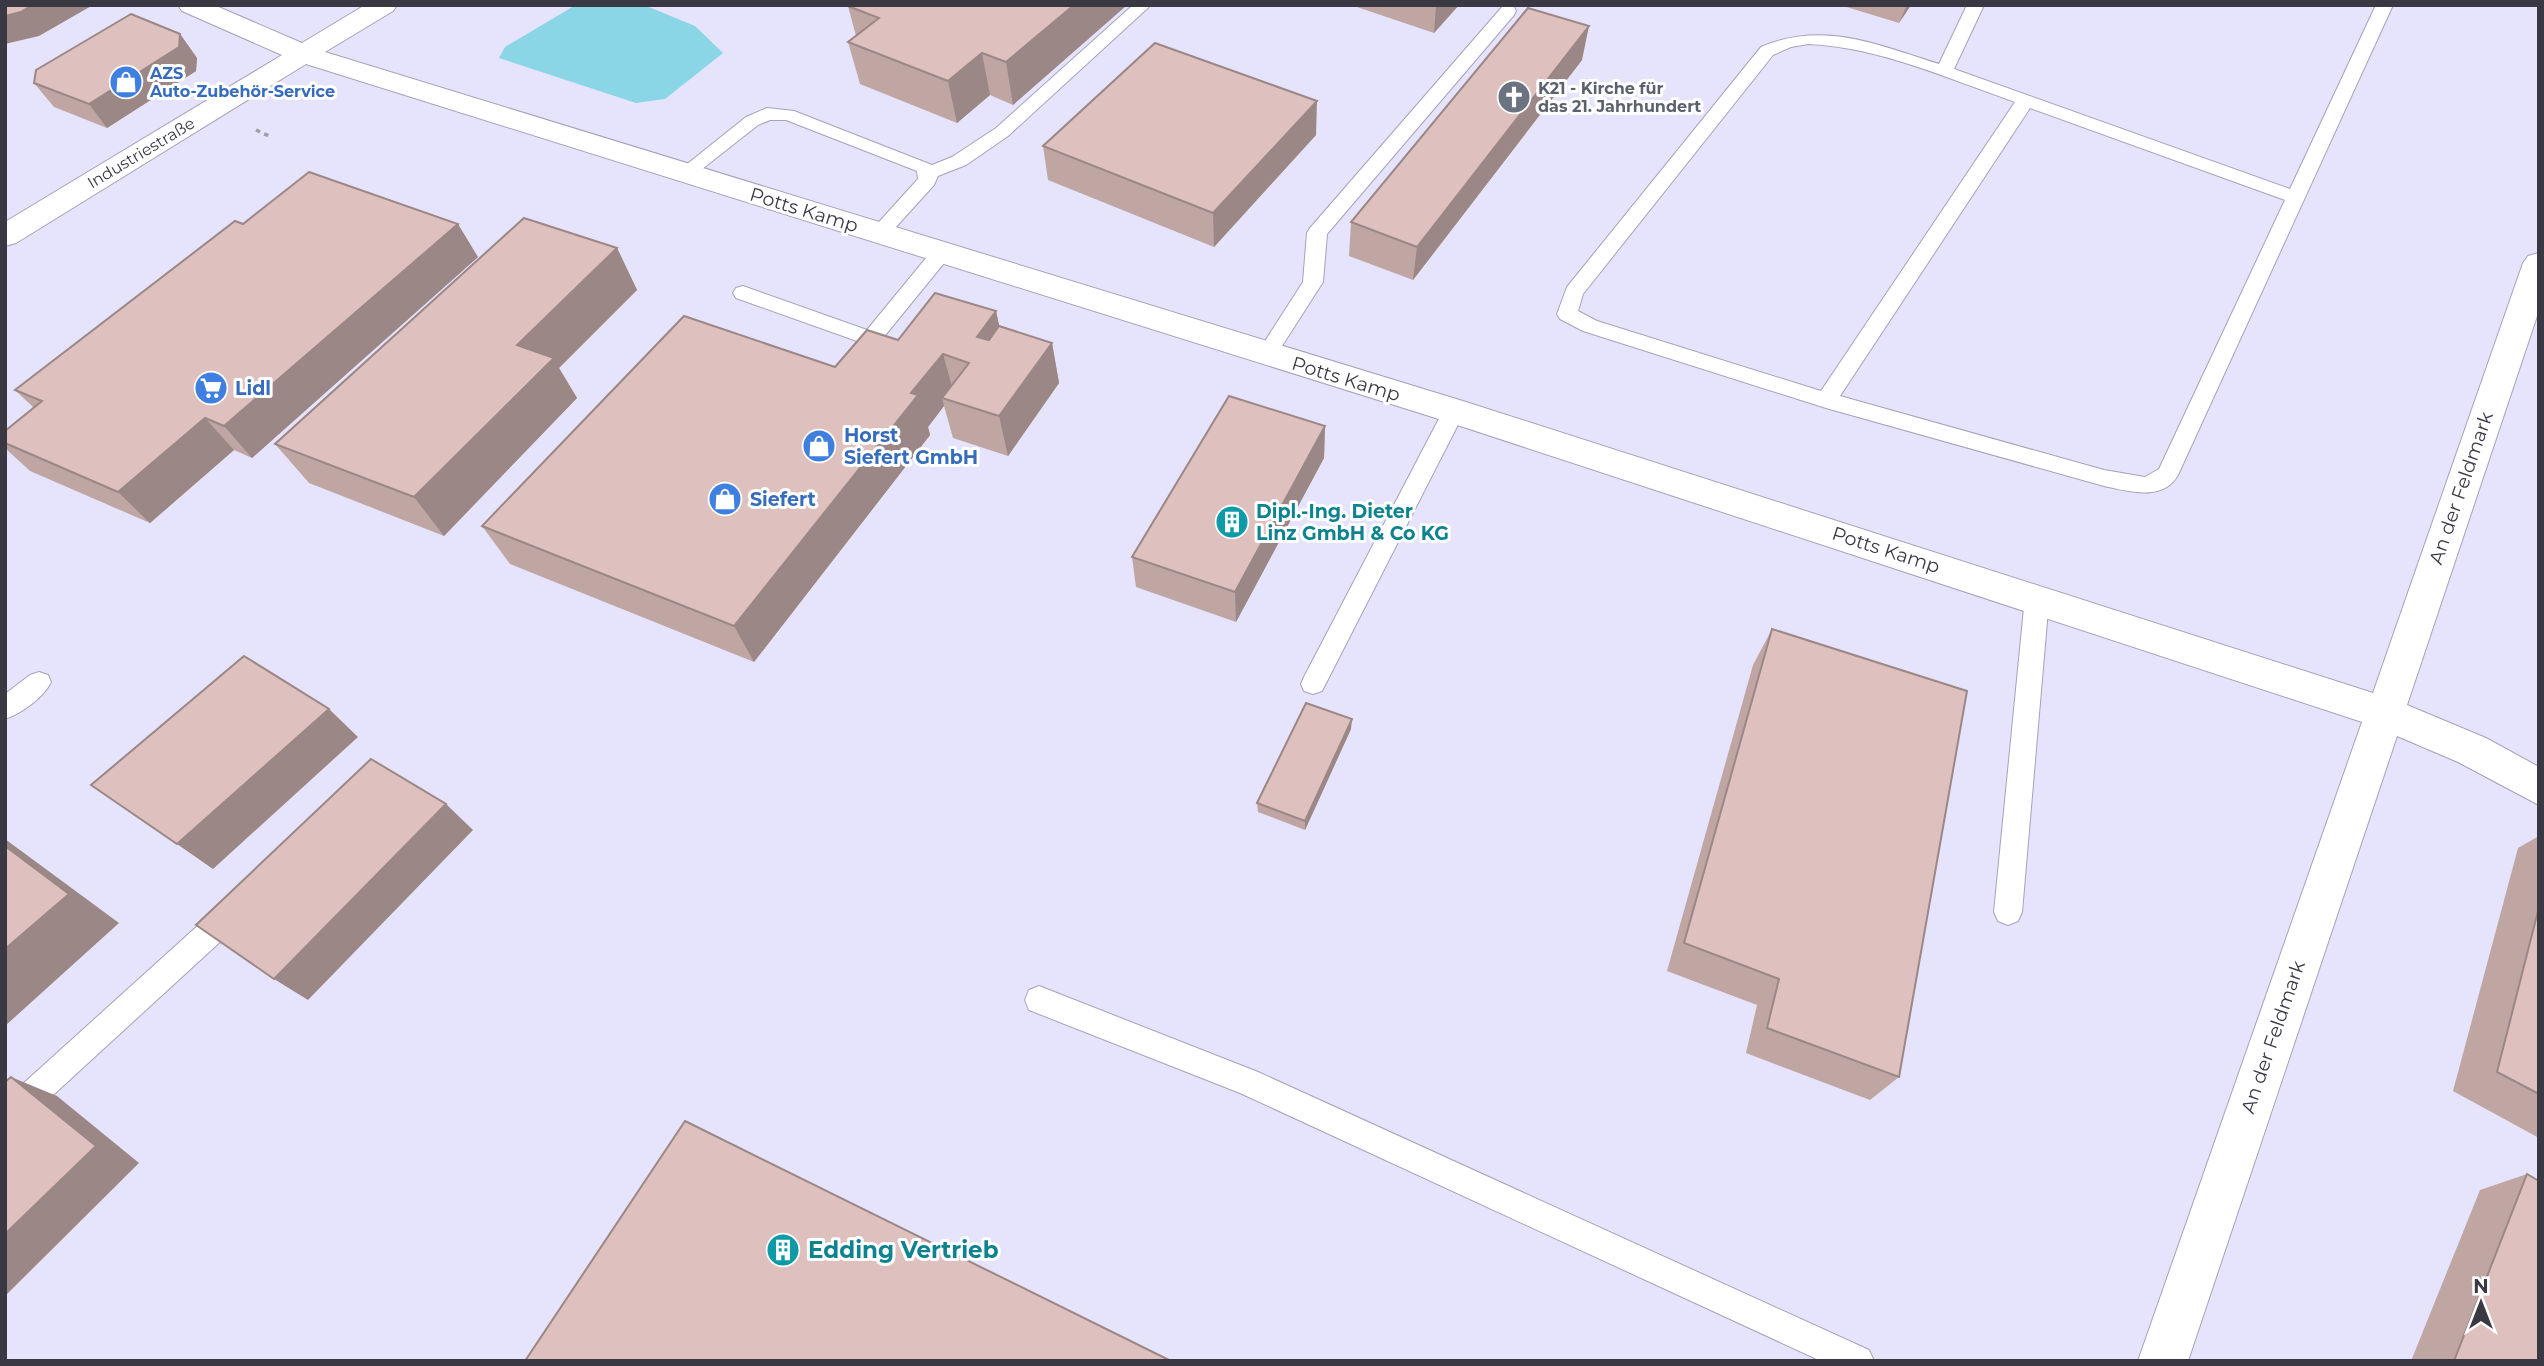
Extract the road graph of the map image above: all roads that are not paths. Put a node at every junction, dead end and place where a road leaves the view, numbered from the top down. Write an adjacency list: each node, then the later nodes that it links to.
1 (191, 5): 7 (street, Potts Kamp)
2 (384, 5): 7 (street, Industriestraße)
3 (1143, 5): 11 (lane)
4 (1976, 5): 8 (lane)
5 (2385, 5): 12 (lane)
6 (1508, 11): 18 (lane)
7 (305, 55): 10 (street, Potts Kamp); 14 (street, Industriestraße)
8 (1944, 71): 9 (lane); 19 (lane)
9 (2026, 100): 12 (lane); 19 (lane)
10 (685, 173): 11 (lane); 13 (street, Potts Kamp)
11 (929, 173): 13 (lane)
12 (2295, 197): 19 (lane)
13 (879, 233): 15 (street, Potts Kamp)
14 (5, 236)
15 (942, 252): 17 (lane); 18 (street, Potts Kamp)
16 (2539, 263): 25 (street, An der Feldmark)
17 (743, 293)
18 (1266, 355): 20 (street, Potts Kamp)
19 (1826, 400)
20 (1454, 411): 21 (street, Potts Kamp); 23 (lane)
21 (2037, 598): 25 (street, Potts Kamp); 28 (lane)
22 (39, 682): 24 (lane)
23 (1312, 684)
24 (5, 709)
25 (2384, 713): 26 (street); 32 (street, An der Feldmark)
26 (2539, 788)
27 (249, 897): 30 (lane)
28 (2008, 912)
29 (1039, 1000): 31 (lane)
30 (5, 1120)
31 (1858, 1361)
32 (2163, 1361)

